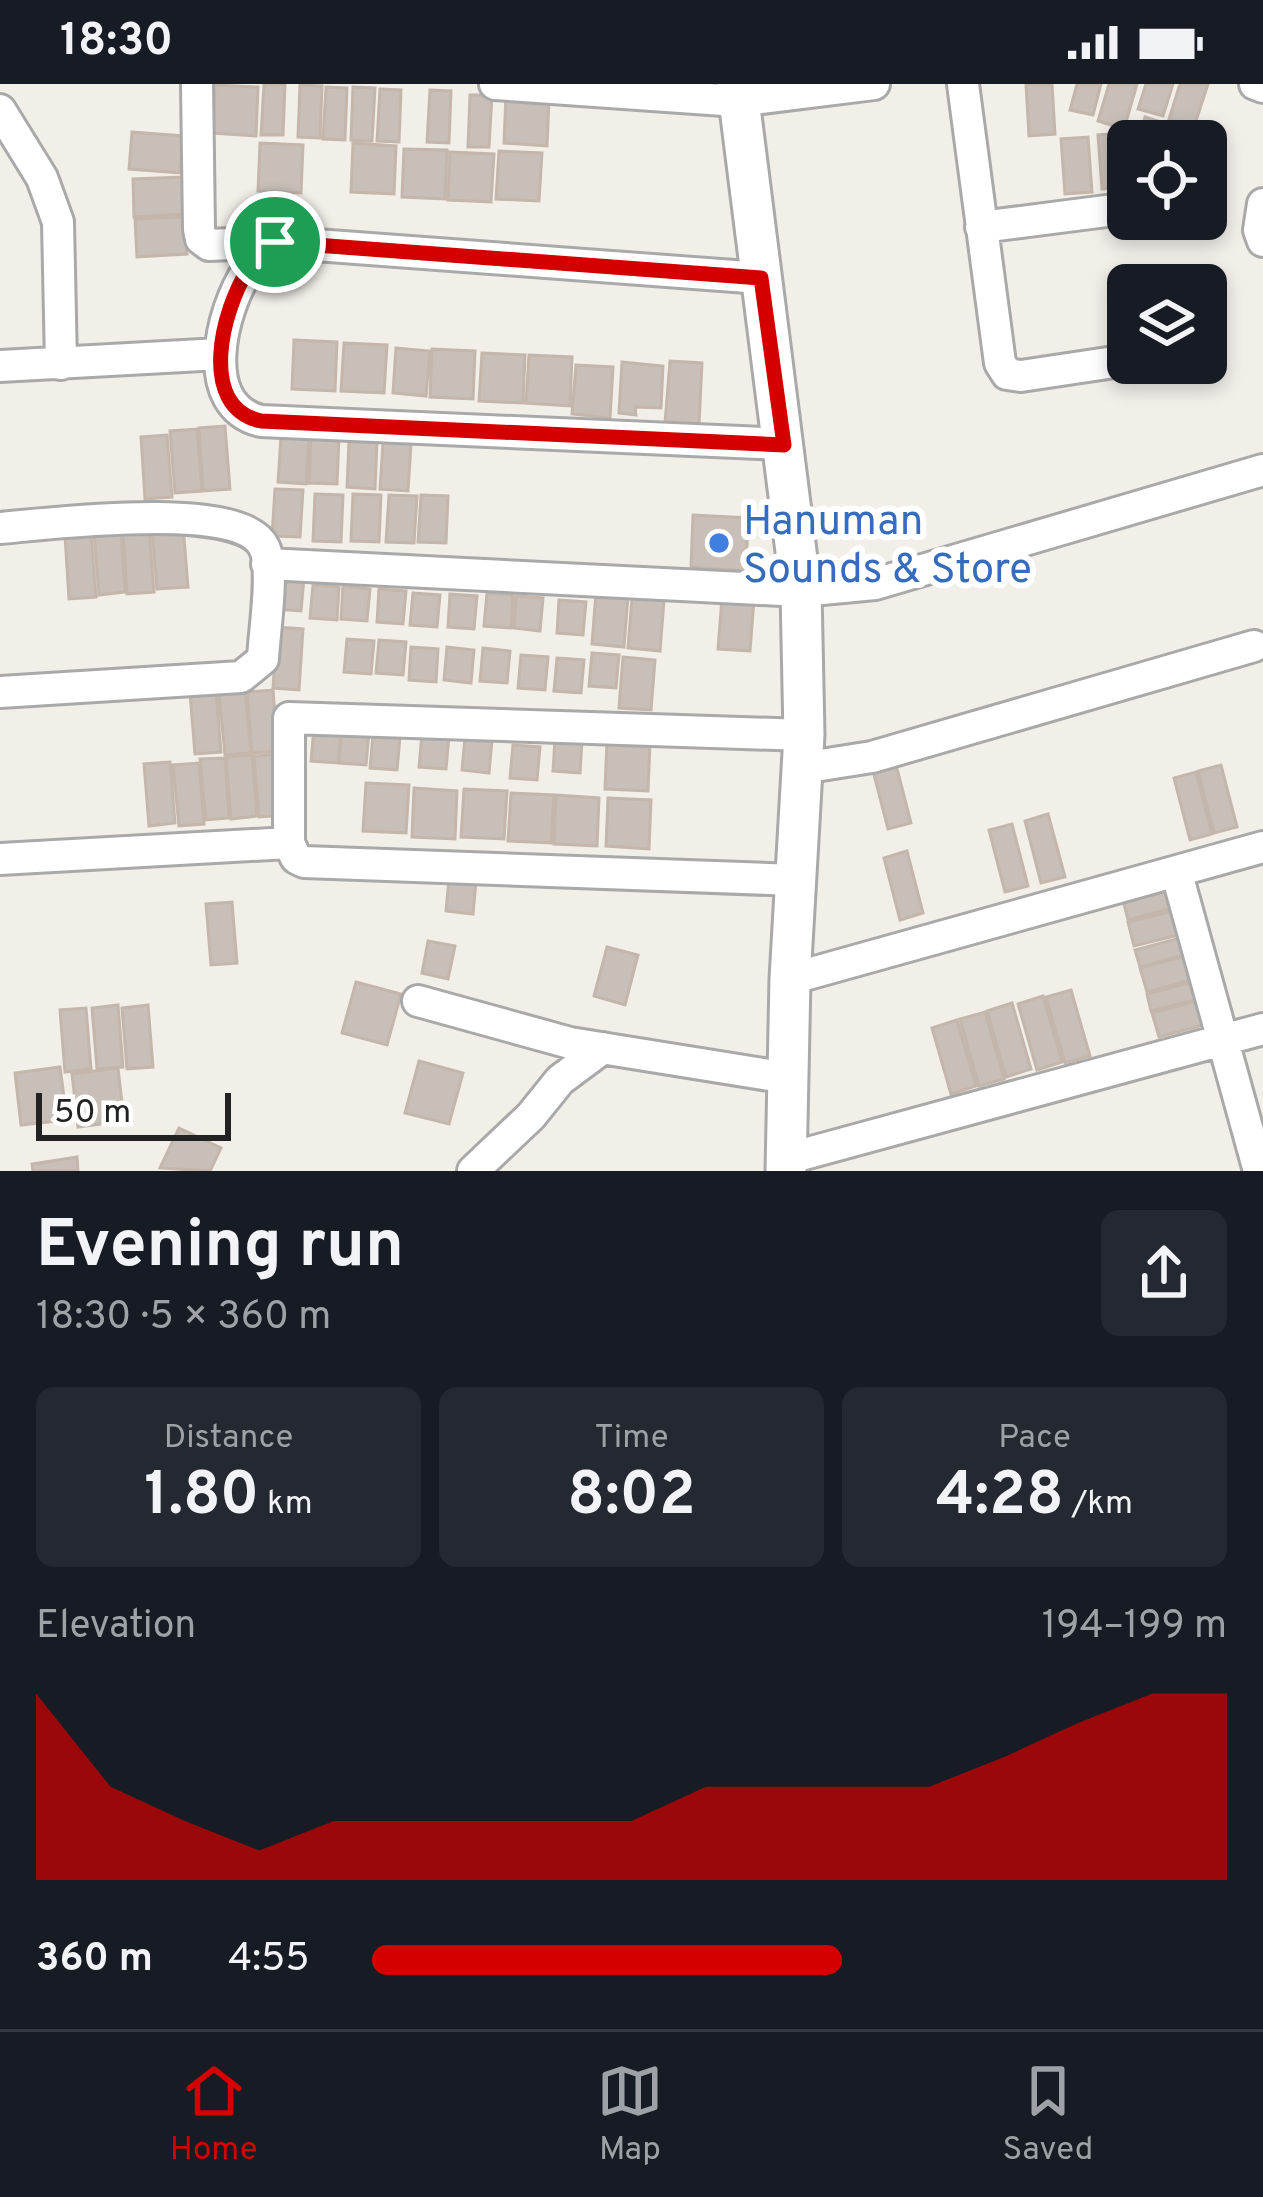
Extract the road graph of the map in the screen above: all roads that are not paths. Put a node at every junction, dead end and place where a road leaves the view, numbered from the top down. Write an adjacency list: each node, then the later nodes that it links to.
1 (197, 84): 11 (street)
2 (494, 84): 5 (street)
3 (874, 84): 5 (street)
4 (963, 84): 9 (street)
5 (738, 92): 12 (street)
6 (5, 127): 15 (street)
7 (1263, 204): 10 (street)
8 (1107, 211): 9 (street)
9 (981, 226): 14 (street)
10 (1263, 241)
11 (275, 242): 12 (street); 13 (street)
12 (761, 278): 17 (street)
13 (220, 354): 15 (street); 17 (street)
14 (1107, 363)
15 (62, 364): 16 (street)
16 (0, 366)
17 (784, 445): 21 (street)
18 (1263, 470): 21 (street)
19 (0, 528): 20 (street)
20 (267, 564): 21 (street); 23 (street)
21 (801, 591): 24 (street)
22 (1254, 646): 24 (street)
23 (0, 692)
24 (803, 751): 25 (street); 29 (street)
25 (289, 843): 27 (street); 29 (street)
26 (1263, 848): 28 (street)
27 (0, 859)
28 (1177, 874): 30 (street); 33 (street)
29 (795, 880): 30 (street)
30 (790, 979): 35 (street)
31 (418, 1001): 34 (street)
32 (1263, 1029): 33 (street)
33 (1224, 1041): 36 (street); 38 (street)
34 (604, 1048): 35 (street); 37 (street)
35 (788, 1078): 36 (street)
36 (786, 1165)
37 (473, 1171)
38 (1259, 1171)

